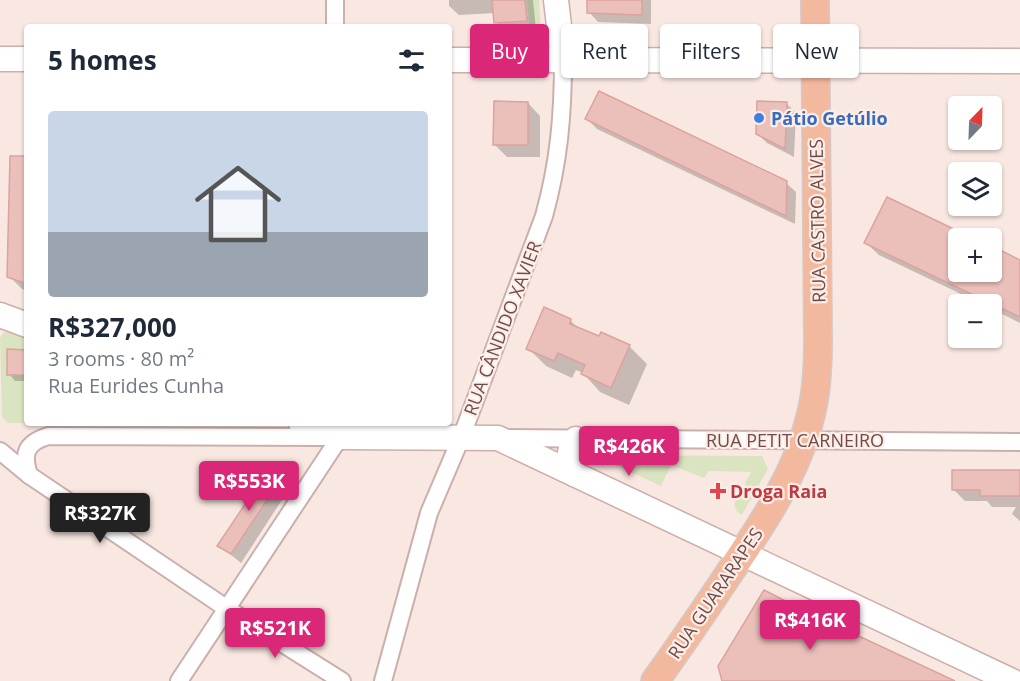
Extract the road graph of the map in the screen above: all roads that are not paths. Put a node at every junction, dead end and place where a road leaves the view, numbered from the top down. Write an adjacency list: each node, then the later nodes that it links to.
1 (335, 0): 4 (street)
2 (556, 0): 6 (main road, RUA CÂNDIDO XAVIER)
3 (815, 0): 5 (main road, RUA CASTRO ALVES)
4 (335, 24)
5 (815, 24)
6 (561, 43)
7 (0, 59): 8 (main road)
8 (24, 59)
9 (452, 60): 10 (main road)
10 (561, 60)
11 (648, 60): 12 (main road)
12 (773, 60)
13 (859, 60): 14 (main road)
14 (1020, 61)
15 (563, 78): 19 (street, RUA CÂNDIDO XAVIER)
16 (816, 78): 22 (main road, RUA CASTRO ALVES)
17 (318, 426): 18 (main road)
18 (340, 430): 19 (main road); 26 (street); 28 (street)
19 (461, 438): 20 (main road); 31 (street, RUA CÂNDIDO XAVIER)
20 (498, 438): 21 (street, RUA PETIT CARNEIRO); 25 (main road)
21 (576, 439): 22 (street, RUA PETIT CARNEIRO); 25 (main road)
22 (804, 440): 23 (street, RUA PETIT CARNEIRO); 27 (main road, RUA GUARARAPES)
23 (1020, 441)
24 (0, 451): 26 (street)
25 (574, 474): 27 (main road)
26 (29, 475): 28 (street)
27 (743, 554): 32 (main road, RUA GUARARAPES); 33 (main road)
28 (226, 608): 29 (street); 30 (street)
29 (179, 681)
30 (342, 681)
31 (383, 681)
32 (655, 681)
33 (1012, 681)

